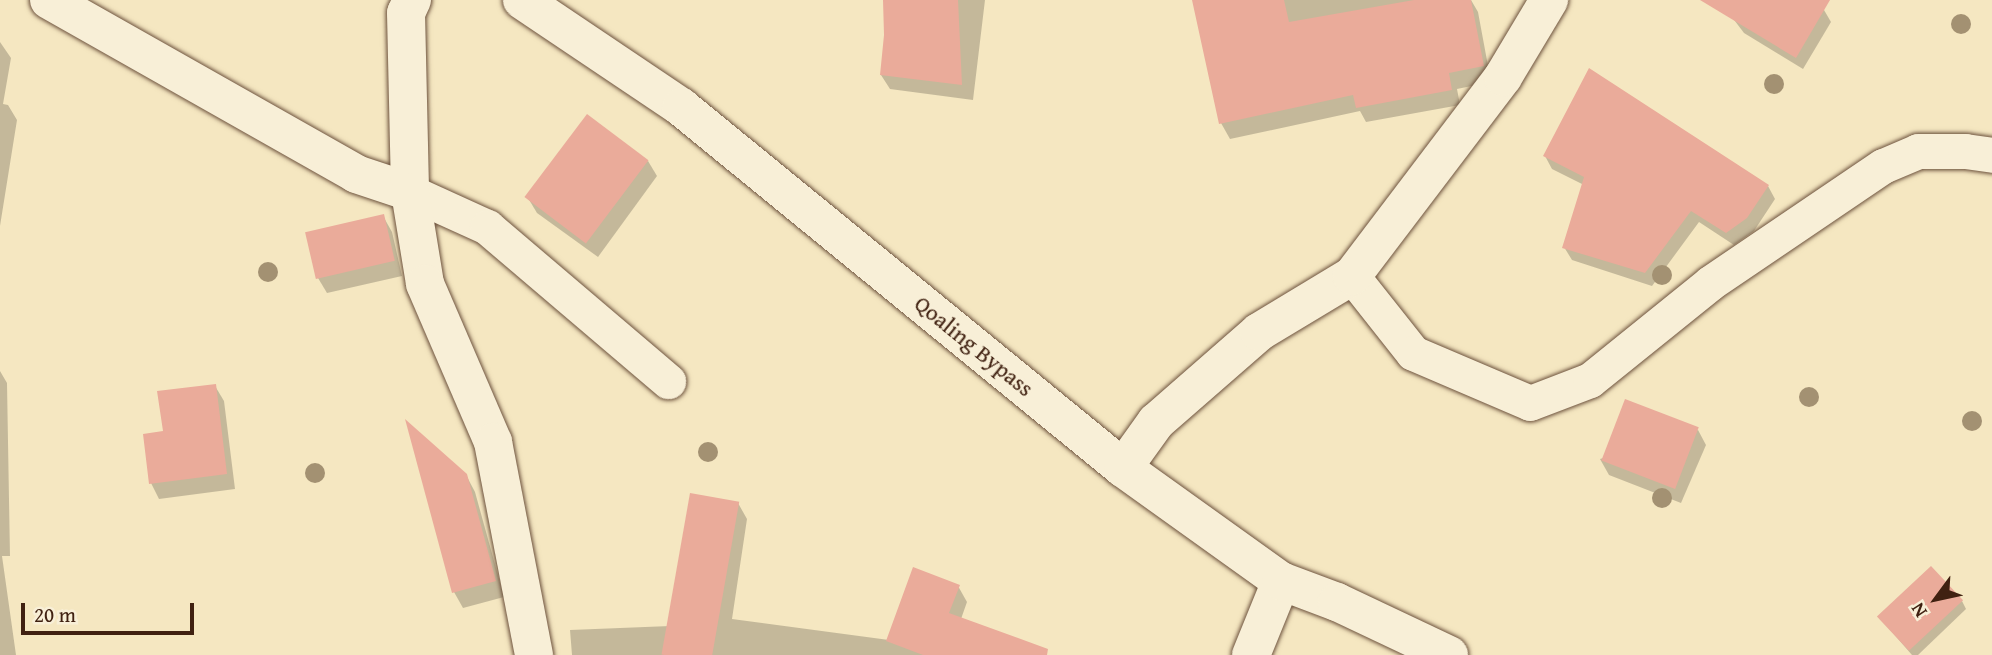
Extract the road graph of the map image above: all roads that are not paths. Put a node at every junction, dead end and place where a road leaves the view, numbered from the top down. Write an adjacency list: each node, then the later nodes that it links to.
1 (49, 0): 6 (street)
2 (412, 0): 6 (street)
3 (522, 0): 9 (street, Qoaling Bypass)
4 (1549, 0): 7 (street)
5 (1992, 155): 7 (lane)
6 (410, 192): 8 (lane); 11 (street)
7 (1352, 275): 9 (street)
8 (668, 382)
9 (1124, 468): 10 (street, Qoaling Bypass)
10 (1281, 581): 12 (street); 13 (street, Qoaling Bypass)
11 (534, 655)
12 (1251, 655)
13 (1449, 655)

